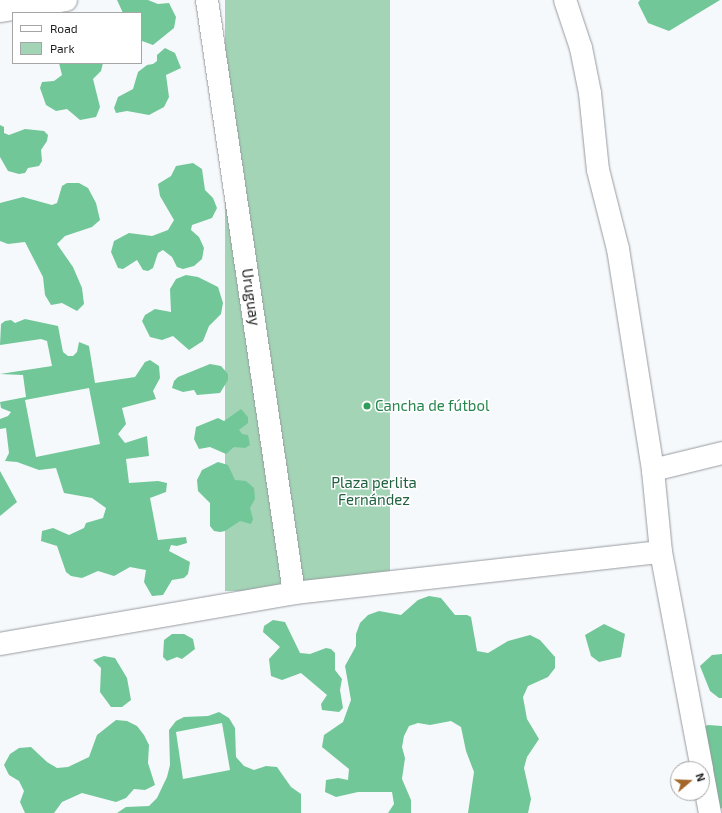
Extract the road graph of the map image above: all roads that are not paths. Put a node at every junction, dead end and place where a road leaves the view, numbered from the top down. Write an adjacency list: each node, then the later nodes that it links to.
1 (66, 0): 4 (street)
2 (207, 0): 8 (street, Uruguay)
3 (565, 0): 6 (street)
4 (0, 11)
5 (722, 453): 6 (street)
6 (653, 470): 7 (street)
7 (661, 552): 8 (street); 10 (street)
8 (294, 593): 9 (street)
9 (0, 644)
10 (700, 761)
11 (708, 801): 12 (street)
12 (710, 813)

